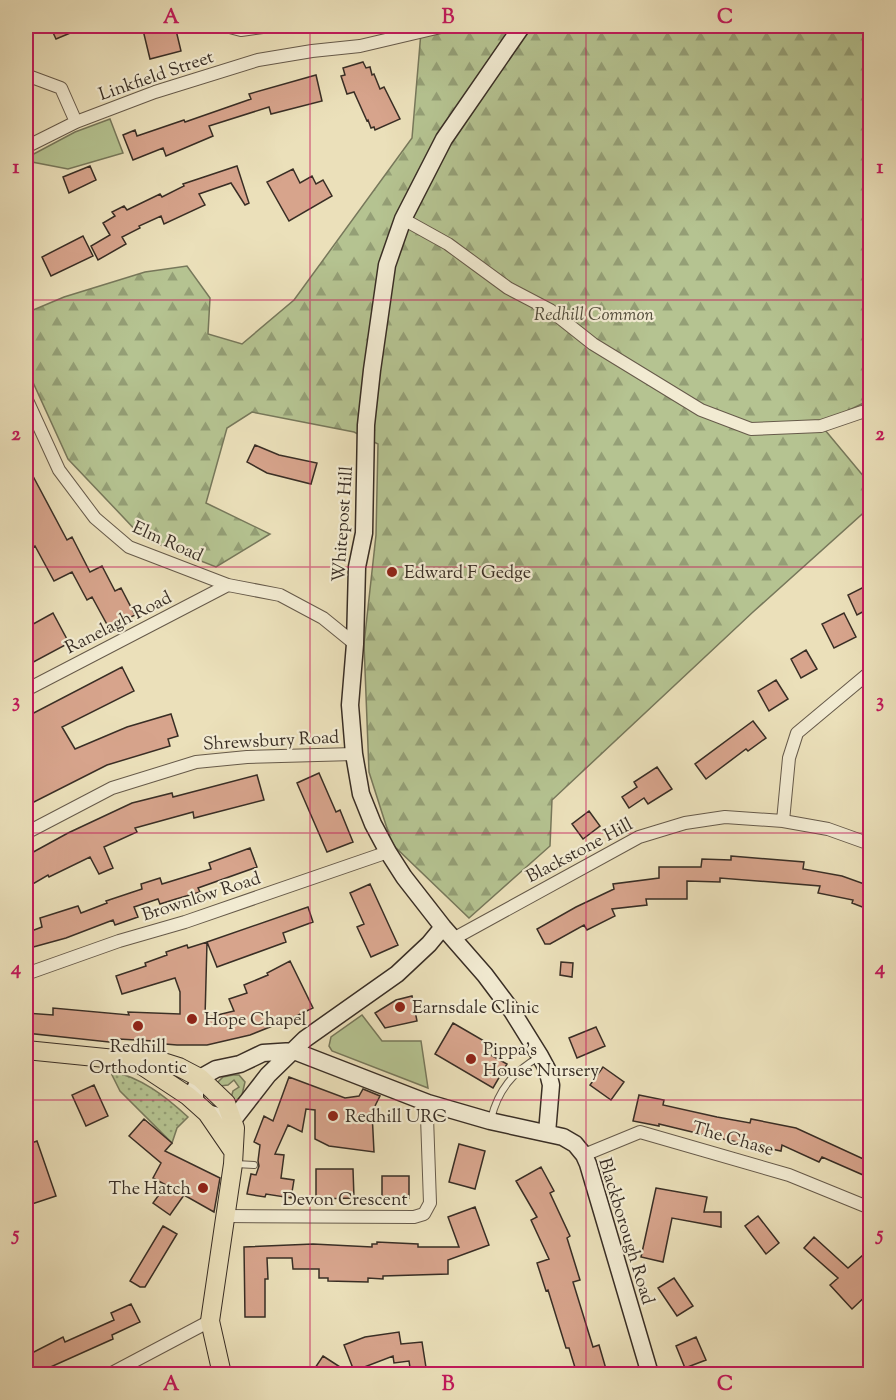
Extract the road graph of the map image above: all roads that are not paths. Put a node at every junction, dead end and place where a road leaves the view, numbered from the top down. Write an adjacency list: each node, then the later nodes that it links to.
1 (226, 26): 2 (street)
2 (270, 26)
3 (445, 26): 6 (street, Linkfield Street)
4 (522, 26): 8 (street, Whitepost Hill)
5 (26, 75): 6 (street)
6 (76, 122): 7 (street, Linkfield Street)
7 (26, 147)
8 (403, 219): 10 (street); 12 (street, Whitepost Hill)
9 (26, 398): 11 (street, Elm Road)
10 (870, 415)
11 (228, 585): 12 (street, Elm Road); 14 (street, Ranelagh Road)
12 (356, 644): 15 (street, Whitepost Hill)
13 (870, 672): 16 (street)
14 (26, 690)
15 (354, 754): 17 (street, Shrewsbury Road); 19 (street, Whitepost Hill)
16 (783, 821): 18 (street, Blackstone Hill); 20 (street, Blackstone Hill)
17 (26, 833)
18 (870, 844)
19 (388, 852): 20 (street, Whitepost Hill); 21 (street, Brownlow Road)
20 (448, 933): 23 (street); 24 (street)
21 (26, 974)
22 (26, 1050): 25 (main road)
23 (294, 1051): 26 (street); 28 (street); 29 (street, Blackborough Road)
24 (540, 1056): 32 (lane); 33 (street)
25 (135, 1061): 27 (main road); 30 (main road)
26 (240, 1064): 27 (street); 28 (street)
27 (200, 1078): 30 (street); 31 (main road)
28 (258, 1089): 31 (street)
29 (428, 1103): 32 (street, Blackborough Road); 38 (street, Devon Crescent)
30 (201, 1108): 31 (street); 35 (main road)
31 (233, 1120): 35 (main road)
32 (490, 1121): 33 (street, Blackborough Road)
33 (547, 1132): 34 (street, Blackborough Road)
34 (584, 1155): 37 (street, The Chase); 42 (street, Blackborough Road)
35 (233, 1157): 36 (lane); 38 (main road)
36 (254, 1166)
37 (870, 1208)
38 (225, 1216): 39 (main road)
39 (210, 1321): 40 (street); 41 (main road)
40 (110, 1374)
41 (222, 1374)
42 (650, 1374)

